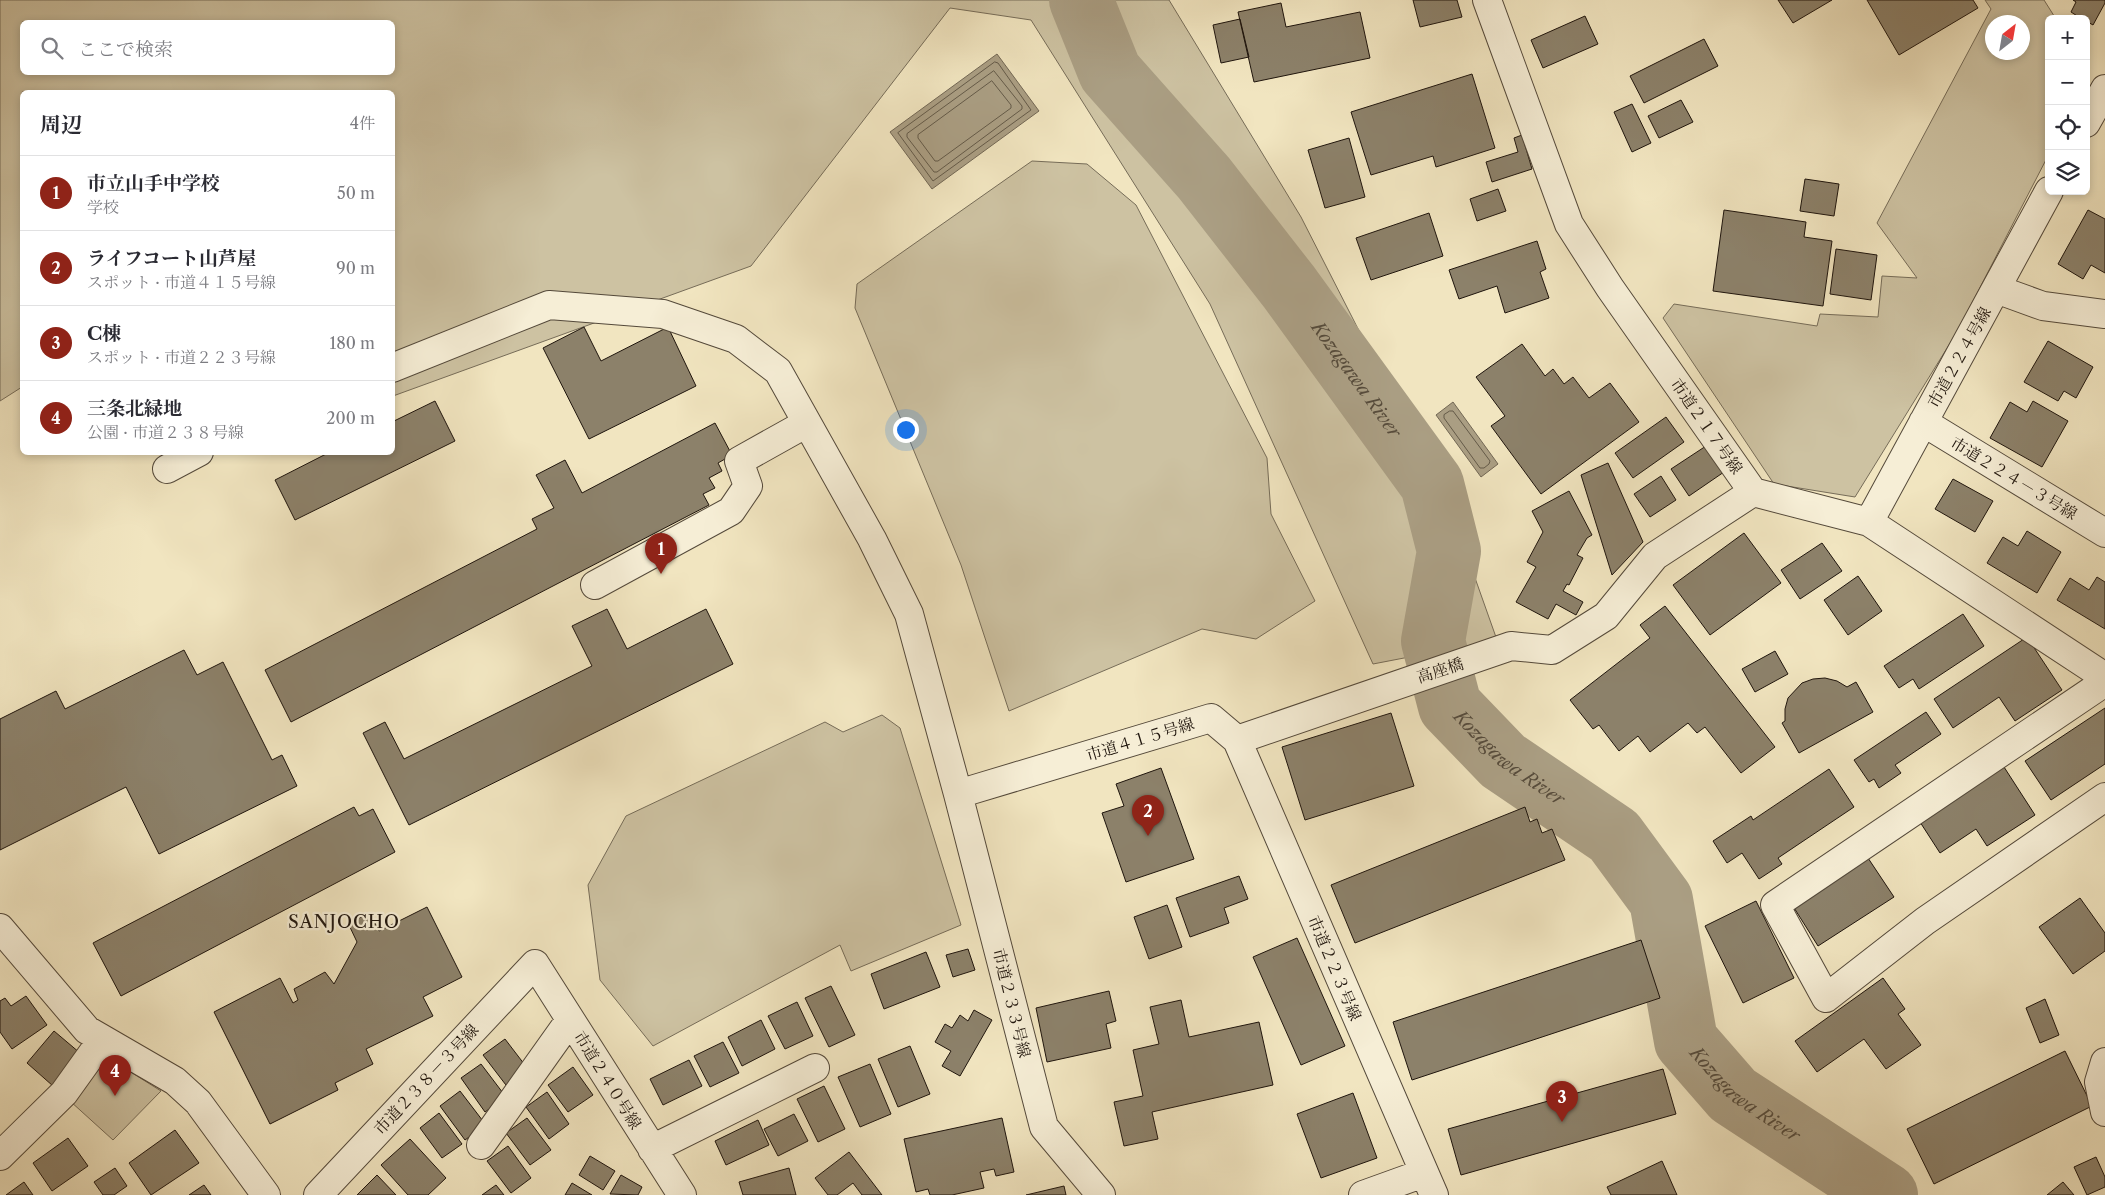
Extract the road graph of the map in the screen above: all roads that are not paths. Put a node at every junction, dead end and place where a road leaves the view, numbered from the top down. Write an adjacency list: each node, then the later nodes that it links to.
1 (1487, 0): 12 (street, 市道２１７号線)
2 (2105, 89): 3 (street)
3 (2090, 116)
4 (2047, 195): 5 (street, 市道２２４号線)
5 (1996, 289): 6 (street); 8 (street, 市道２２４号線)
6 (2105, 314)
7 (395, 367): 9 (street, 市道２３３号線)
8 (1923, 422): 13 (street, 市道２２４号線); 14 (street, 市道２２４－３号線)
9 (807, 423): 15 (street); 19 (street, 市道２３３号線)
10 (193, 455): 11 (street)
11 (167, 469)
12 (1753, 492): 13 (street); 18 (street, 高座橋)
13 (1869, 522): 16 (street)
14 (2105, 533)
15 (595, 585)
16 (2105, 677)
17 (2105, 682): 20 (street)
18 (1237, 740): 19 (street, 市道４１５号線); 31 (street, 市道２２３号線)
19 (958, 794): 35 (street, 市道２３３号線)
20 (2105, 797)
21 (0, 928): 24 (street)
22 (535, 964): 23 (street, 市道２４０号線); 33 (street, 市道２３８－３号線)
23 (570, 1020): 28 (street); 29 (street, 市道２４０号線)
24 (102, 1040): 30 (street); 32 (street)
25 (2105, 1062): 27 (street)
26 (815, 1068): 29 (street)
27 (2105, 1112)
28 (481, 1144)
29 (652, 1149): 34 (street, 市道２４０号線)
30 (0, 1156)
31 (1429, 1184): 36 (street)
32 (266, 1195)
33 (318, 1195)
34 (682, 1195)
35 (1101, 1195)
36 (1363, 1195)

